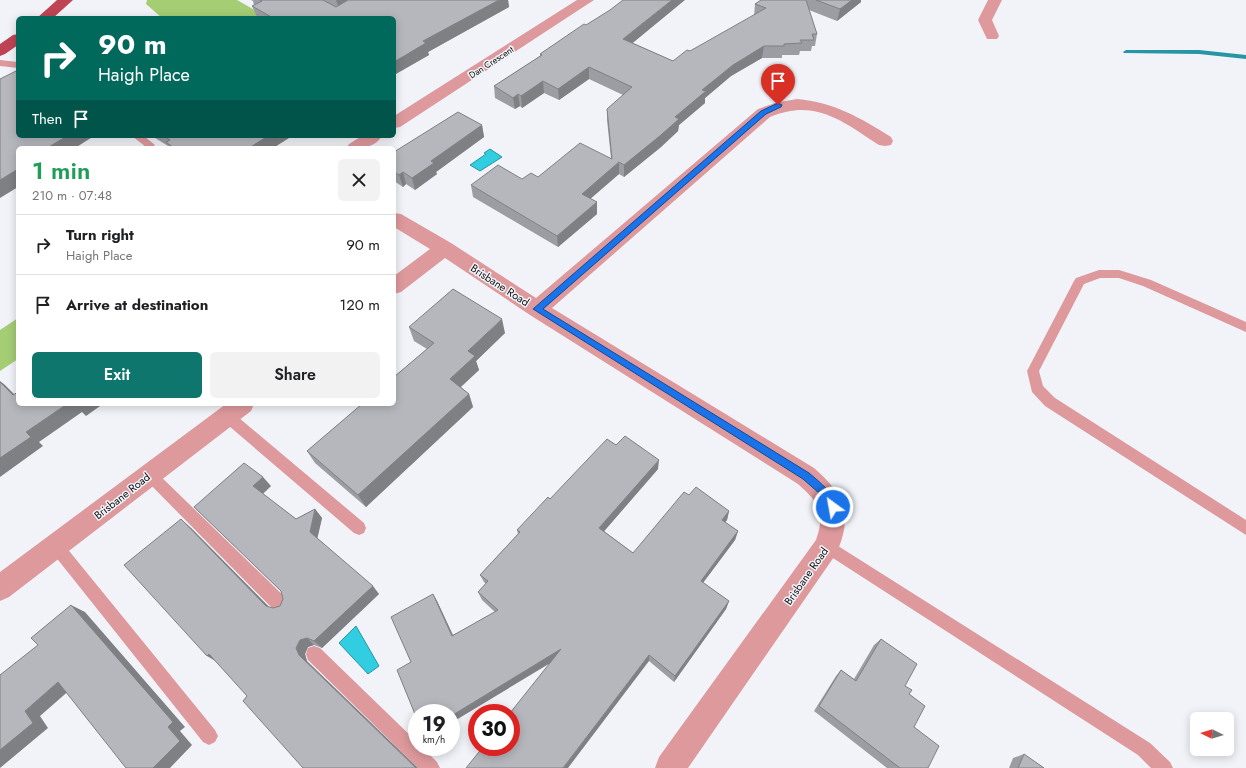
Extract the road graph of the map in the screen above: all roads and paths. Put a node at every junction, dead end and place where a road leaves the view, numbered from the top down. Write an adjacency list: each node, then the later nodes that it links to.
1 (66, 0): 4 (main road)
2 (587, 0): 10 (street, Dan Crescent)
3 (995, 0): 5 (street)
4 (46, 16)
5 (992, 36)
6 (16, 39): 7 (main road)
7 (0, 51)
8 (0, 63): 9 (lane)
9 (16, 65)
10 (396, 122)
11 (140, 138): 14 (lane)
12 (371, 138): 15 (street)
13 (885, 141): 19 (street)
14 (150, 145)
15 (359, 146)
16 (396, 220): 17 (street, Brisbane Road)
17 (444, 248): 18 (street); 19 (street, Brisbane Road)
18 (396, 285)
19 (537, 309): 26 (street, Brisbane Road)
20 (1246, 327): 24 (lane)
21 (235, 410): 22 (street, Brisbane Road); 23 (lane)
22 (149, 474): 25 (street, Brisbane Road); 28 (lane)
23 (360, 528)
24 (1246, 528)
25 (56, 546): 27 (street, Brisbane Road); 30 (lane)
26 (827, 546): 32 (street, Brisbane Road); 33 (lane)
27 (0, 588)
28 (282, 606)
29 (314, 654): 31 (lane)
30 (210, 736)
31 (431, 768)
32 (670, 768)
33 (1164, 768)

